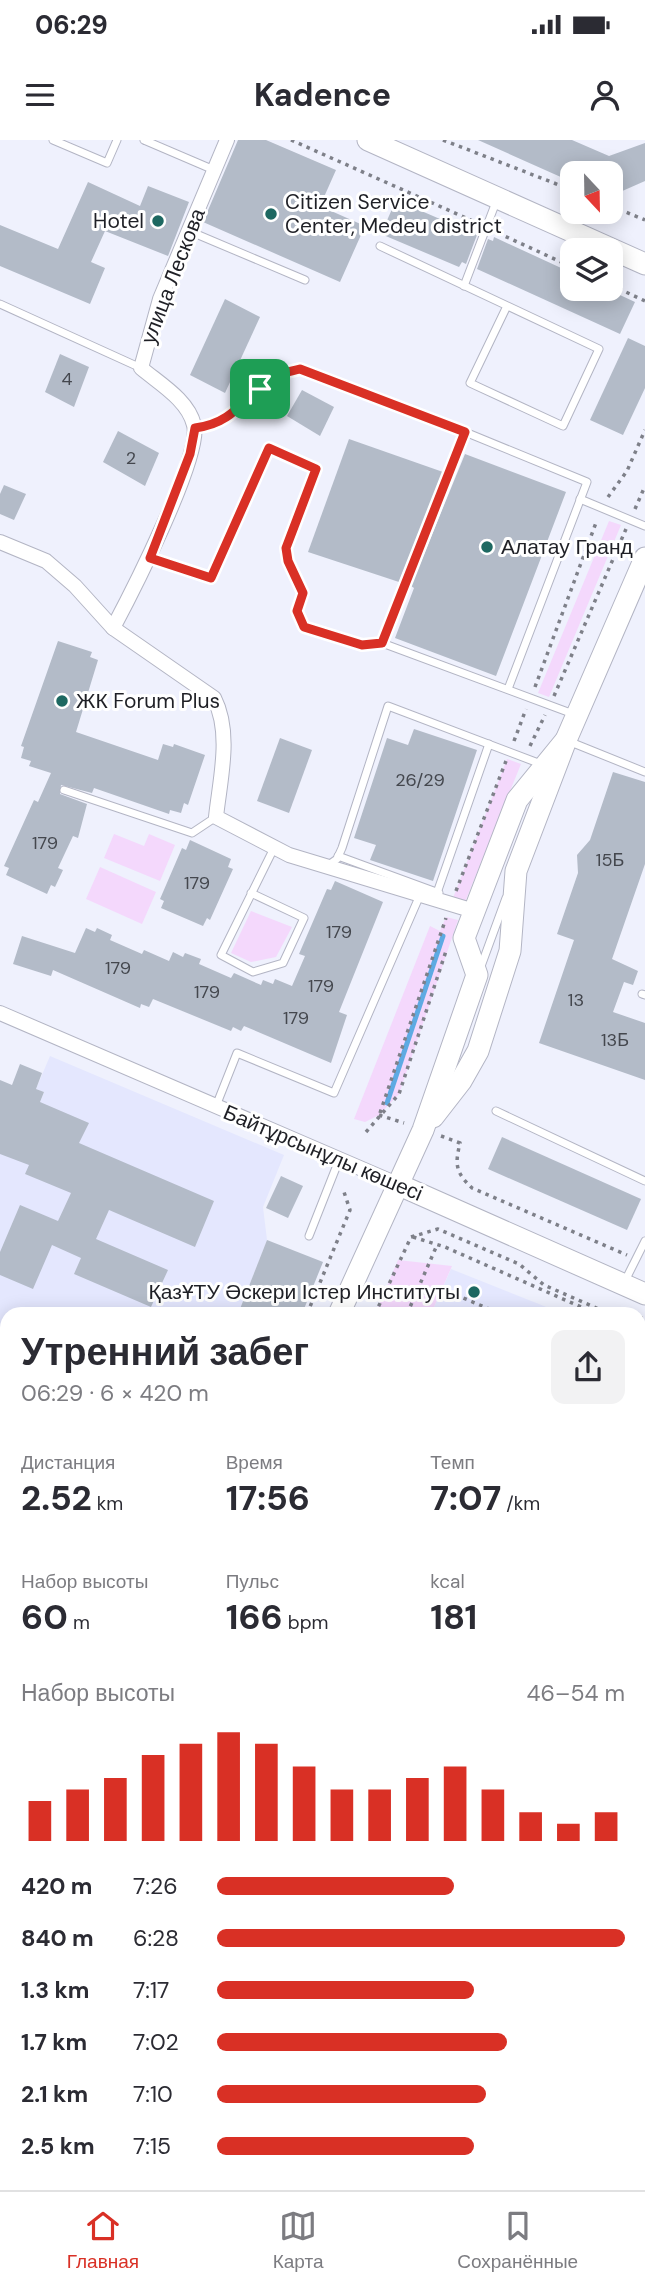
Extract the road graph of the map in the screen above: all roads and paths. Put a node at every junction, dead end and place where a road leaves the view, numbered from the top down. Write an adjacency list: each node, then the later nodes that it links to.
1 (53, 140): 2 (lane)
2 (117, 140)
3 (144, 140): 9 (lane)
4 (227, 140): 9 (street, улица Лескова)
5 (291, 140): 14 (path)
6 (368, 140): 8 (street)
7 (443, 140): 10 (path)
8 (395, 146): 11 (street)
9 (214, 170): 15 (street, улица Лескова)
10 (560, 186)
11 (498, 198): 14 (lane); 18 (street)
12 (623, 211): 13 (path)
13 (645, 220)
14 (486, 228): 17 (path); 20 (lane)
15 (188, 231): 19 (lane); 25 (street, улица Лескова)
16 (380, 247): 20 (lane)
17 (560, 262)
18 (645, 264)
19 (305, 280)
20 (464, 286): 24 (lane)
21 (623, 291): 22 (path)
22 (645, 301)
23 (0, 304): 25 (lane)
24 (507, 306): 24 (lane)
25 (141, 368): 26 (street, улица Лескова)
26 (195, 428): 28 (lane); 34 (street)
27 (645, 430): 30 (path)
28 (465, 432): 29 (lane); 37 (lane)
29 (580, 499): 32 (lane); 38 (lane)
30 (605, 501)
31 (600, 512): 39 (path)
32 (645, 526)
33 (0, 542): 36 (street)
34 (150, 558): 36 (street); 37 (lane)
35 (645, 558): 40 (street)
36 (113, 628): 46 (street)
37 (382, 643): 38 (lane)
38 (508, 688): 40 (lane)
39 (534, 689)
40 (577, 715): 41 (street)
41 (566, 740): 43 (street); 44 (lane); 50 (street)
42 (489, 744): 43 (lane); 48 (lane); 53 (lane)
43 (545, 765): 54 (street)
44 (645, 772)
45 (64, 790): 46 (lane)
46 (216, 817): 47 (street)
47 (275, 845): 49 (street); 51 (lane)
48 (338, 856): 49 (lane); 53 (lane)
49 (327, 866): 52 (street)
50 (516, 871): 55 (lane); 59 (street)
51 (251, 893): 51 (lane)
52 (419, 895): 53 (street); 57 (lane)
53 (440, 896): 54 (street)
54 (474, 911): 55 (street)
55 (477, 975): 59 (street)
56 (0, 1013): 57 (street, Байтұрсынұлы көшесі)
57 (216, 1107): 62 (street, Байтұрсынұлы көшесі)
58 (496, 1111): 63 (lane)
59 (423, 1130): 60 (path); 64 (street)
60 (366, 1132)
61 (460, 1143): 70 (path)
62 (339, 1160): 64 (street, Байтұрсынұлы көшесі); 66 (lane)
63 (645, 1181)
64 (397, 1184): 71 (street, Байтұрсынұлы көшесі); 75 (street)
65 (344, 1192): 74 (path)
66 (309, 1236)
67 (411, 1237): 69 (path); 76 (path); 80 (path)
68 (645, 1241): 70 (lane)
69 (437, 1245): 72 (path); 79 (path)
70 (637, 1259): 71 (lane)
71 (623, 1284): 73 (street, Байтұрсынұлы көшесі)
72 (415, 1294): 77 (path); 78 (path)
73 (645, 1294)
74 (310, 1307)
75 (342, 1307)
76 (378, 1307)
77 (410, 1307)
78 (484, 1307)
79 (581, 1307)
80 (594, 1307)

